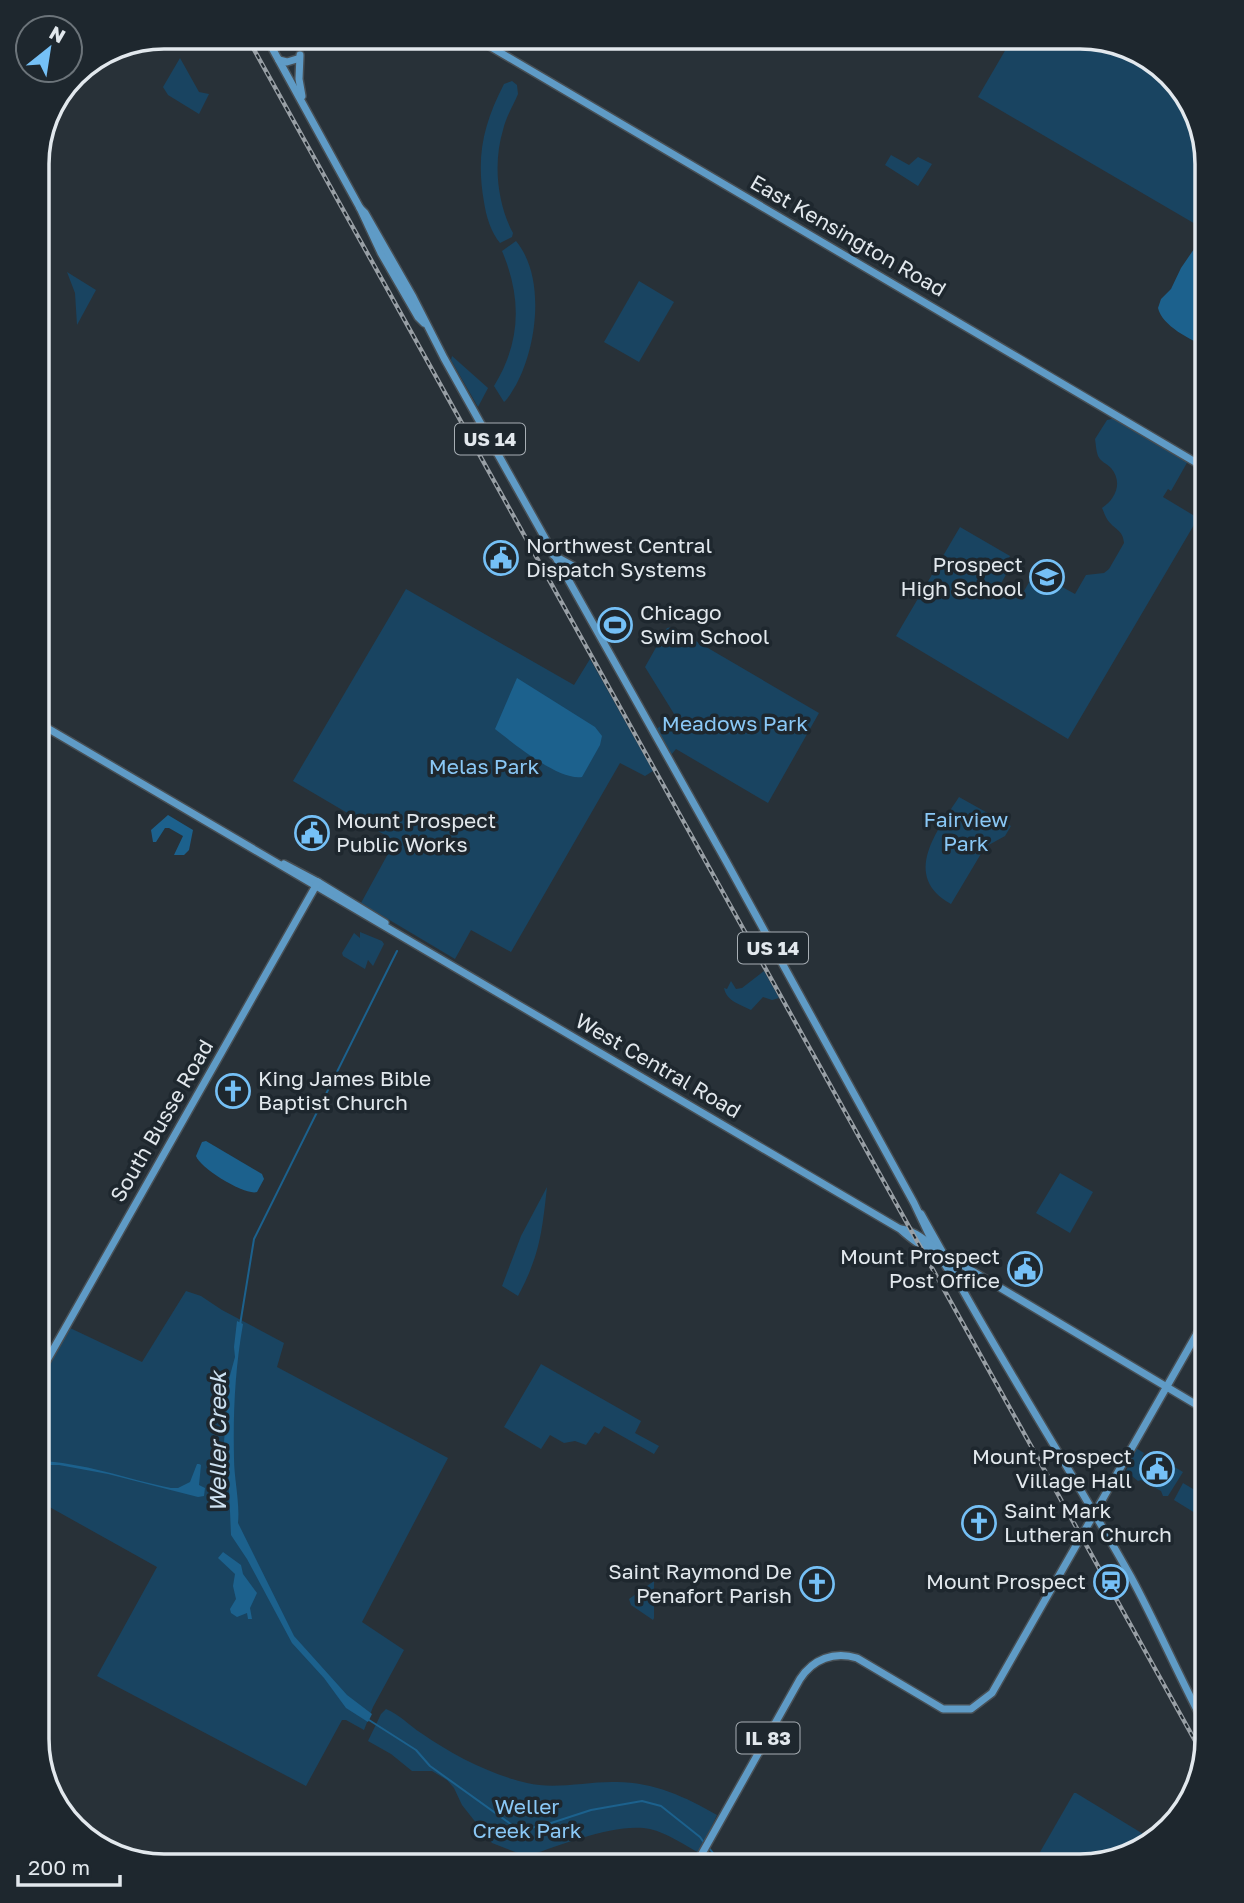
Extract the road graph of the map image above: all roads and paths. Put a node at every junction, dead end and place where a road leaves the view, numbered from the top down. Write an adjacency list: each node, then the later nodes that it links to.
1 (273, 49): 3 (main road, US 14)
2 (494, 49): 5 (main road, East Kensington Road)
3 (279, 60): 4 (main road, US 14); 4 (main road)
4 (303, 104): 6 (main road, US 14)
5 (1195, 461)
6 (553, 555): 7 (main road, US 14); 7 (main road)
7 (566, 578): 10 (main road, US 14)
8 (49, 729): 9 (main road, West Central Road)
9 (317, 885): 11 (main road, West Central Road); 17 (main road, South Busse Road)
10 (916, 1208): 11 (main road, US 14); 14 (main road, US 14)
11 (922, 1238): 12 (main road); 13 (main road, US 14); 13 (main road, West Central Road)
12 (914, 1250)
13 (937, 1250): 14 (main road, West Central Road); 15 (main road, US 14)
14 (946, 1256): 15 (main road, US 14); 18 (main road, West Central Road)
15 (961, 1287): 20 (main road, US 14)
16 (1195, 1338): 18 (main road, IL 83)
17 (49, 1357)
18 (1168, 1386): 19 (main road, West Central Road); 20 (main road, IL 83)
19 (1195, 1402)
20 (1095, 1514): 21 (main road, US 14); 22 (main road, IL 83)
21 (1195, 1704)
22 (702, 1854)

